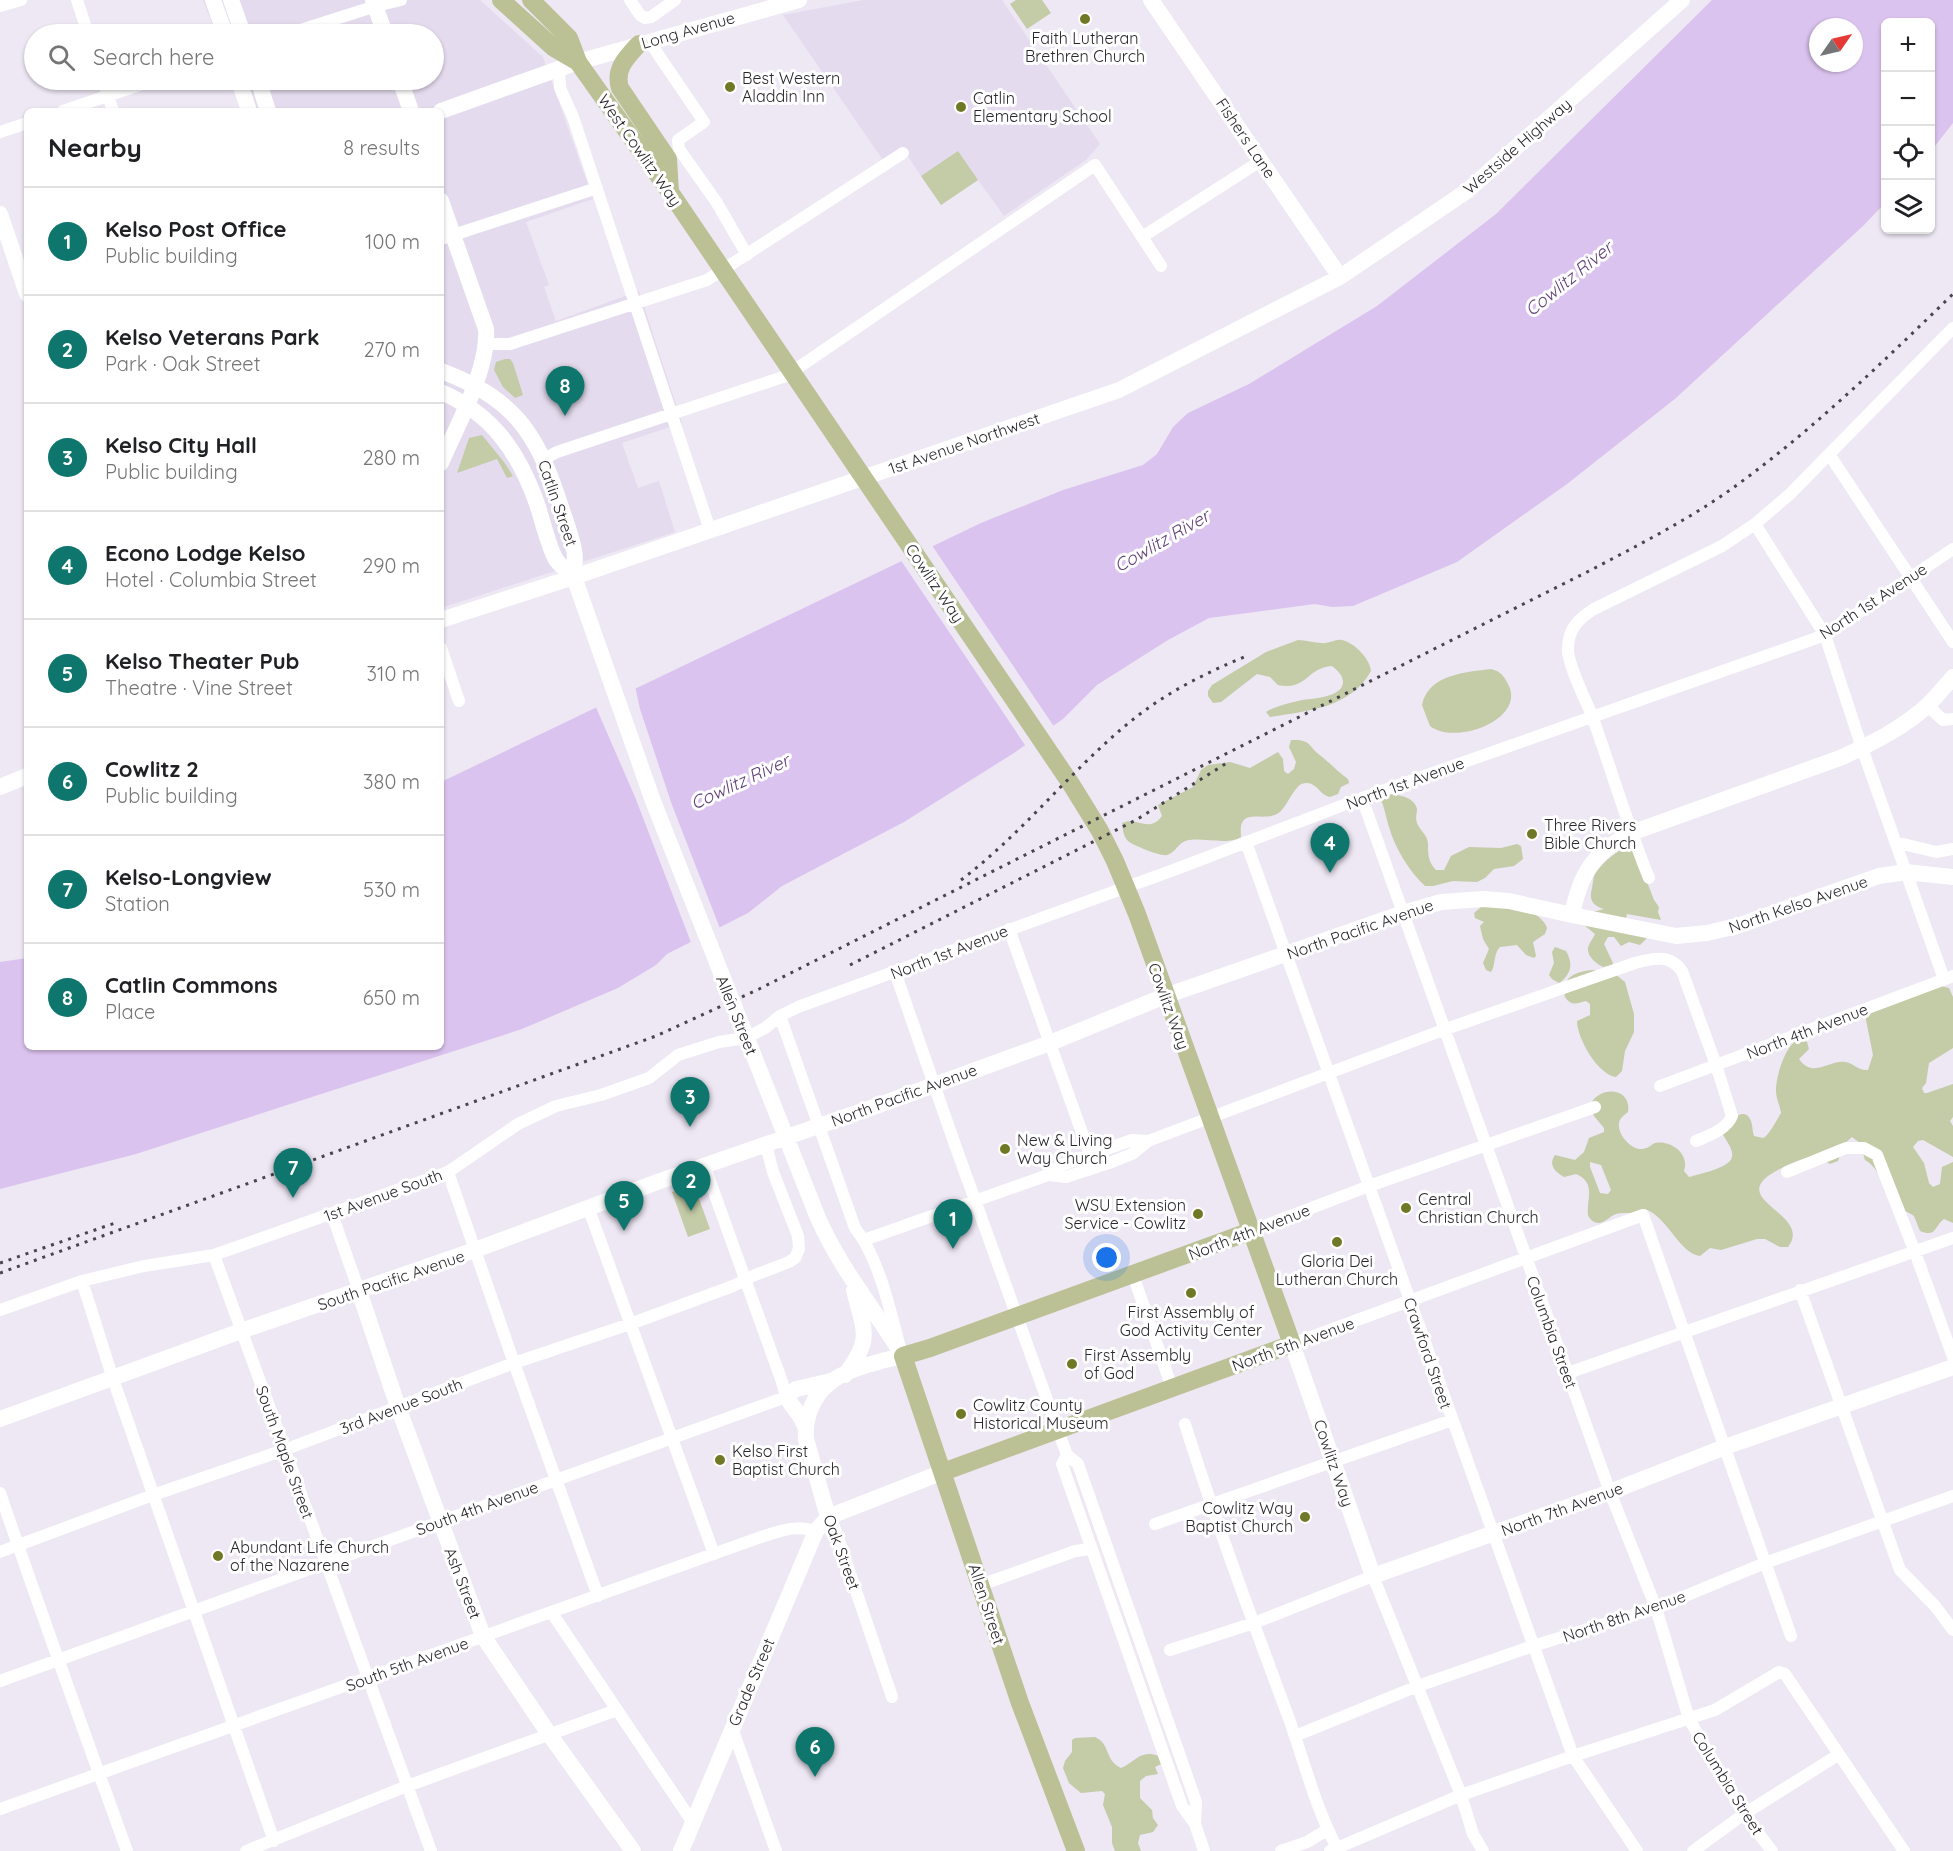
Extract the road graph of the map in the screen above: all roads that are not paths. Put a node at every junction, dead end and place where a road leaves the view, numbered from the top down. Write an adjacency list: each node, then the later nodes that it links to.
1 (21, 0): 15 (street)
2 (77, 0): 16 (street)
3 (213, 0): 17 (street)
4 (231, 0): 18 (street)
5 (401, 0): 12 (street)
6 (501, 0): 22 (main road, West Cowlitz Way)
7 (630, 0): 8 (street)
8 (675, 0)
9 (799, 0): 13 (street, Long Avenue)
10 (1151, 0): 39 (street, Fishers Lane)
11 (1682, 0): 51 (street, Westside Highway)
12 (375, 2): 19 (street); 20 (street)
13 (777, 2): 21 (street, Long Avenue)
14 (537, 3): 22 (main road, West Cowlitz Way)
15 (0, 6)
16 (85, 24)
17 (221, 24)
18 (239, 24)
19 (315, 24)
20 (382, 24)
21 (644, 43): 22 (street, Long Avenue); 41 (main road); 48 (street)
22 (578, 62): 23 (street, Long Avenue); 41 (main road, West Cowlitz Way)
23 (559, 69): 35 (street, Long Avenue); 40 (street)
24 (106, 90): 29 (street)
25 (125, 90): 29 (street)
26 (242, 90): 32 (street)
27 (261, 90): 33 (street)
28 (404, 90): 34 (street)
29 (108, 96): 30 (street); 31 (street)
30 (72, 108)
31 (112, 108)
32 (248, 108)
33 (267, 108)
34 (410, 108)
35 (444, 110)
36 (24, 124): 37 (street)
37 (0, 132)
38 (903, 153): 48 (street)
39 (1262, 160): 45 (street); 51 (street, Fishers Lane)
40 (597, 188): 44 (street); 52 (street)
41 (670, 192): 46 (main road, West Cowlitz Way)
42 (0, 214): 47 (street)
43 (444, 219): 44 (street)
44 (447, 237): 54 (street)
45 (1142, 237): 49 (street); 59 (street)
46 (701, 239): 94 (main road, Cowlitz Way)
47 (21, 253): 50 (street)
48 (747, 255): 52 (street)
49 (1161, 266)
50 (24, 274)
51 (1340, 277): 64 (street, 1st Avenue Northwest)
52 (635, 303): 54 (street); 59 (street)
53 (1953, 328): 60 (street)
54 (487, 344): 56 (street)
55 (444, 372): 56 (street, Catlin Street)
56 (474, 385): 58 (street); 62 (street, Catlin Street)
57 (444, 393): 58 (street)
58 (466, 404): 61 (street); 66 (street)
59 (670, 414): 62 (street); 64 (street)
60 (1829, 454): 63 (street); 67 (street)
61 (444, 456)
62 (544, 459): 66 (street, Catlin Street)
63 (1755, 524): 69 (street); 75 (street)
64 (710, 530): 66 (street, 1st Avenue Northwest)
65 (1953, 549): 67 (street, North 1st Avenue)
66 (574, 577): 68 (street, 1st Avenue Northwest); 130 (street, Allen Street)
67 (1911, 578): 69 (street, North 1st Avenue); 70 (street)
68 (444, 619)
69 (1825, 635): 75 (street, North 1st Avenue); 77 (street)
70 (1953, 642)
71 (444, 657): 73 (street)
72 (1953, 677): 74 (street)
73 (459, 701)
74 (1927, 705): 76 (street); 77 (street)
75 (1592, 716): 80 (street, North 1st Avenue); 81 (street)
76 (1953, 719)
77 (1862, 748): 81 (street); 83 (street)
78 (24, 777): 79 (street)
79 (0, 787)
80 (1362, 798): 82 (street, North 1st Avenue); 88 (street, Columbia Street)
81 (1631, 833): 87 (street); 89 (street)
82 (1246, 842): 90 (street, North 1st Avenue); 91 (street, Crawford Street)
83 (1895, 842): 84 (street); 85 (street)
84 (1953, 849)
85 (1906, 872): 86 (street, North Kelso Avenue); 89 (street, North Kelso Avenue); 93 (street)
86 (1953, 877)
87 (1649, 878)
88 (1403, 913): 89 (street, North Pacific Avenue); 91 (street, North Pacific Avenue); 96 (street, Columbia Street)
89 (1572, 915)
90 (1009, 929): 92 (street, North 1st Avenue); 98 (street)
91 (1285, 955): 94 (street, North Pacific Avenue); 100 (street, Crawford Street)
92 (896, 972): 95 (street, North 1st Avenue); 101 (street)
93 (1949, 977): 99 (street, North 4th Avenue)
94 (1166, 996): 98 (street, North Pacific Avenue); 104 (main road, Cowlitz Way)
95 (780, 1016): 97 (street, North 1st Avenue); 105 (street, Allen Street)
96 (1443, 1030): 99 (street); 100 (street); 110 (street, Columbia Street)
97 (746, 1038): 113 (street, 1st Avenue South)
98 (1050, 1043): 101 (street, North Pacific Avenue); 111 (street)
99 (1716, 1065): 102 (street, North 4th Avenue); 108 (street)
100 (1328, 1073): 104 (street); 116 (street, Crawford Street)
101 (935, 1085): 105 (street, North Pacific Avenue); 117 (street)
102 (1660, 1086)
103 (1595, 1107): 110 (street, North 4th Avenue)
104 (1210, 1117): 107 (street); 120 (main road, Cowlitz Way)
105 (819, 1126): 106 (street, North Pacific Avenue); 122 (street, Allen Street)
106 (781, 1138): 109 (street, South Pacific Avenue)
107 (1148, 1141): 111 (street); 115 (street)
108 (1696, 1141)
109 (766, 1145): 112 (street, South Pacific Avenue); 128 (street, 3rd Avenue South)
110 (1486, 1146): 116 (street, North 4th Avenue); 126 (street, Columbia Street)
111 (1090, 1155): 115 (street)
112 (705, 1167): 118 (street, South Pacific Avenue); 128 (street)
113 (448, 1172): 119 (street, 1st Avenue South); 123 (street)
114 (1787, 1172): 124 (street)
115 (1048, 1175): 117 (street)
116 (1369, 1186): 120 (street, North 4th Avenue); 133 (street, Crawford Street)
117 (975, 1200): 122 (street); 135 (street)
118 (588, 1207): 123 (street, South Pacific Avenue); 136 (street)
119 (332, 1215): 125 (street, 1st Avenue South); 132 (street, Ash Street)
120 (1251, 1231): 127 (main road, North 4th Avenue); 139 (main road, Cowlitz Way)
121 (1953, 1238): 124 (street)
122 (864, 1240): 140 (street, Allen Street)
123 (475, 1250): 132 (street, South Pacific Avenue); 142 (street)
124 (1915, 1252): 131 (street); 141 (street)
125 (214, 1255): 129 (street, 1st Avenue South); 137 (street, South Maple Street)
126 (1526, 1259): 133 (street, North 5th Avenue); 138 (street, North 5th Avenue); 144 (street, Columbia Street)
127 (1133, 1275): 135 (main road, North 4th Avenue); 147 (street)
128 (745, 1280): 136 (street, 3rd Avenue South); 148 (street)
129 (82, 1281): 134 (street, 1st Avenue South); 146 (street)
130 (852, 1281): 140 (street, Allen Street); 145 (street)
131 (1800, 1290): 138 (street); 150 (street)
132 (359, 1291): 137 (street, South Pacific Avenue); 149 (street, Ash Street)
133 (1410, 1301): 139 (street, North 5th Avenue); 152 (street, Crawford Street)
134 (0, 1310)
135 (1018, 1317): 140 (main road, North 4th Avenue); 155 (street)
136 (630, 1324): 142 (street, 3rd Avenue South); 156 (street)
137 (241, 1331): 146 (street, South Pacific Avenue); 158 (street, South Maple Street)
138 (1684, 1332): 144 (street); 157 (street)
139 (1292, 1344): 147 (main road, North 5th Avenue); 160 (street, Cowlitz Way)
140 (903, 1356): 145 (street); 161 (main road, Allen Street)
141 (1953, 1357)
142 (514, 1363): 149 (street, 3rd Avenue South); 162 (street)
143 (1953, 1367): 150 (street, North 7th Avenue)
144 (1568, 1373): 163 (street, Columbia Street)
145 (838, 1378): 148 (street); 154 (street)
146 (113, 1379): 151 (street, South Pacific Avenue); 165 (street)
147 (1172, 1388): 155 (main road, North 5th Avenue)
148 (786, 1397): 154 (street); 156 (street, South 4th Avenue)
149 (398, 1407): 158 (street, 3rd Avenue South); 169 (street, Ash Street)
150 (1841, 1407): 157 (street, North 7th Avenue); 170 (street)
151 (0, 1419)
152 (1452, 1420): 160 (street); 173 (street, Crawford Street)
153 (1185, 1424): 167 (street)
154 (805, 1426): 168 (street, Oak Street)
155 (1058, 1430): 159 (street); 161 (main road, North 5th Avenue)
156 (673, 1439): 162 (street, South 4th Avenue); 177 (street)
157 (1725, 1447): 163 (street, North 7th Avenue); 179 (street)
158 (284, 1450): 165 (street, 3rd Avenue South); 178 (street, South Maple Street)
159 (1067, 1455): 175 (street); 211 (street)
160 (1333, 1461): 167 (street); 180 (street, Cowlitz Way)
161 (943, 1472): 168 (street); 181 (main road, Allen Street)
162 (557, 1480): 169 (street, South 4th Avenue); 182 (street)
163 (1610, 1492): 173 (street, North 7th Avenue); 183 (street, Columbia Street)
164 (0, 1493): 174 (street)
165 (153, 1495): 174 (street, 3rd Avenue South); 184 (street)
166 (1953, 1496): 170 (street, North 8th Avenue)
167 (1211, 1504): 171 (street); 186 (street)
168 (828, 1517): 172 (street, Grade Street); 196 (street, Oak Street)
169 (440, 1521): 178 (street, South 4th Avenue); 188 (street, Ash Street)
170 (1882, 1522): 179 (street, North 8th Avenue); 187 (street)
171 (1155, 1524)
172 (816, 1531): 177 (street, South 5th Avenue); 200 (street, Grade Street)
173 (1493, 1533): 180 (street, North 7th Avenue); 190 (street, Crawford Street)
174 (18, 1546): 176 (street, 3rd Avenue South); 192 (street)
175 (1091, 1549): 181 (street); 211 (street)
176 (0, 1552)
177 (714, 1554): 182 (street, South 5th Avenue)
178 (326, 1563): 184 (street, South 4th Avenue); 193 (street, South Maple Street)
179 (1765, 1563): 183 (street, North 8th Avenue); 189 (street)
180 (1373, 1576): 186 (street, North 7th Avenue); 195 (street, Cowlitz Way)
181 (981, 1585): 221 (main road, Allen Street)
182 (598, 1596): 185 (street, South 5th Avenue)
183 (1656, 1608): 190 (street, North 8th Avenue); 198 (street, Columbia Street)
184 (193, 1610): 192 (street, South 4th Avenue); 199 (street)
185 (552, 1613): 188 (street, South 5th Avenue); 197 (street)
186 (1254, 1623): 191 (street, North 7th Avenue); 202 (street)
187 (1953, 1630)
188 (483, 1636): 193 (street, South 5th Avenue); 201 (street, Ash Street)
189 (1791, 1636)
190 (1533, 1646): 195 (street, North 8th Avenue); 204 (street, Crawford Street)
191 (1170, 1650)
192 (59, 1659): 194 (street, South 4th Avenue); 205 (street)
193 (368, 1677): 199 (street, South 5th Avenue); 206 (street, South Maple Street)
194 (0, 1681)
195 (1418, 1686): 202 (street, North 8th Avenue); 207 (street, Cowlitz Way)
196 (892, 1697)
197 (617, 1710): 201 (street); 210 (street)
198 (1689, 1719): 203 (street); 204 (street); 209 (street, Columbia Street)
199 (233, 1727): 205 (street, South 5th Avenue); 213 (street)
200 (732, 1728): 210 (street, Grade Street); 220 (street)
201 (549, 1734): 206 (street); 218 (street, Ash Street)
202 (1295, 1736): 212 (street)
203 (1838, 1755): 209 (street); 228 (street)
204 (1573, 1756): 207 (street); 225 (street, Crawford Street)
205 (99, 1773): 208 (street, South 5th Avenue); 215 (street)
206 (407, 1786): 213 (street); 217 (street, South Maple Street)
207 (1461, 1795): 214 (street); 224 (street, Cowlitz Way)
208 (0, 1809)
209 (1744, 1814): 226 (street); 227 (street, Columbia Street)
210 (693, 1823): 219 (street, Grade Street)
211 (1195, 1824): 222 (street)
212 (1327, 1830): 214 (street); 223 (street)
213 (274, 1841): 216 (street)
214 (1334, 1850)
215 (127, 1851)
216 (246, 1851)
217 (431, 1851)
218 (633, 1851)
219 (681, 1851)
220 (776, 1851)
221 (1076, 1851)
222 (1204, 1851)
223 (1281, 1851)
224 (1483, 1851)
225 (1637, 1851)
226 (1693, 1851)
227 (1772, 1851)
228 (1904, 1851)

